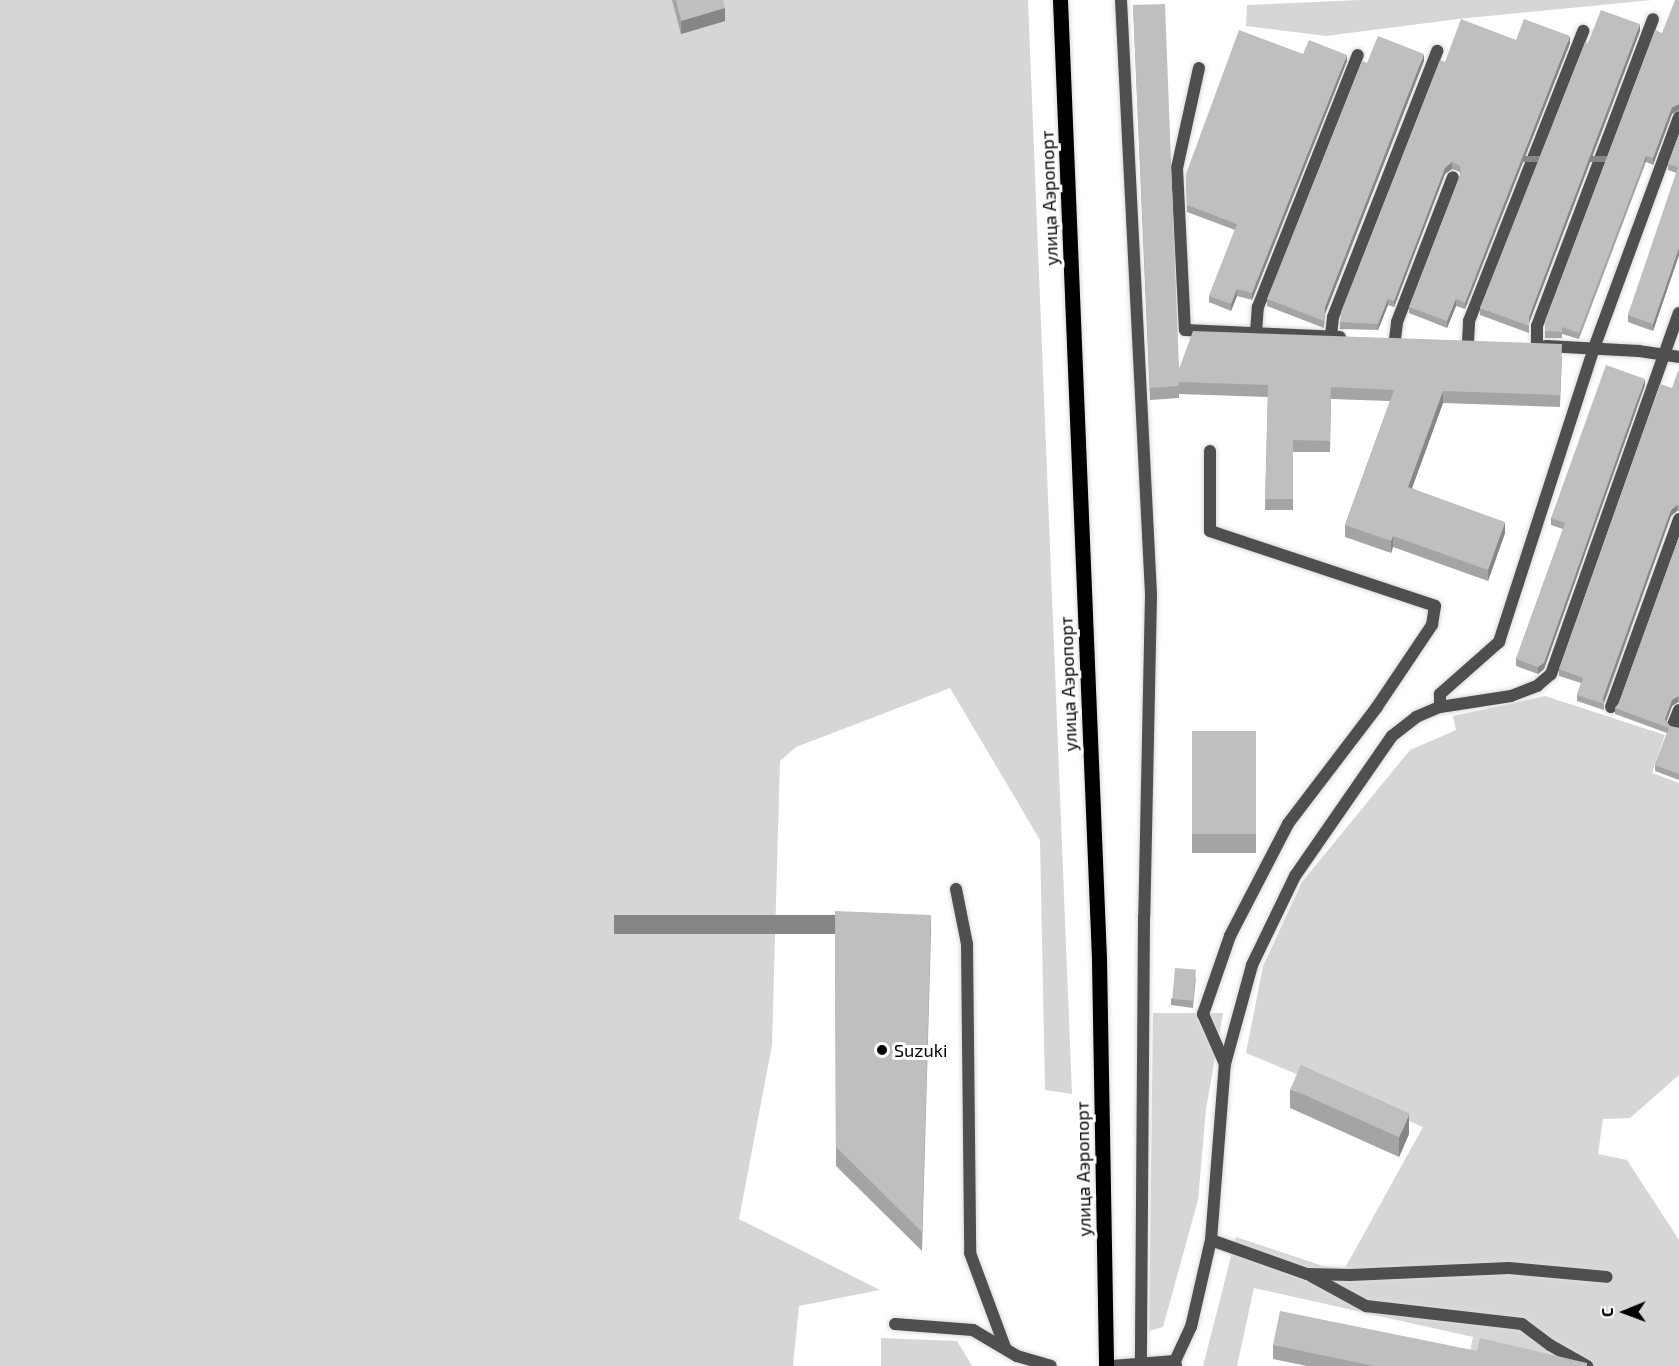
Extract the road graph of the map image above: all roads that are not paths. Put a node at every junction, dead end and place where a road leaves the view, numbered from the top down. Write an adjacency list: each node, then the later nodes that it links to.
1 (1060, 0): 35 (main road, улица Аэропорт)
2 (1120, 0): 32 (street)
3 (1653, 19): 16 (street)
4 (1583, 31): 15 (street)
5 (1437, 51): 12 (street)
6 (1358, 55): 11 (street)
7 (1199, 68): 11 (street)
8 (1679, 117): 16 (street)
9 (1453, 177): 14 (street)
10 (1679, 313): 17 (street)
11 (1256, 333): 12 (street)
12 (1331, 336): 13 (street)
13 (1353, 337)
14 (1395, 339)
15 (1468, 342)
16 (1594, 348): 17 (street); 21 (street)
17 (1664, 355): 18 (street); 21 (street)
18 (1679, 357)
19 (1210, 451): 26 (street)
20 (1679, 519): 22 (street)
21 (1440, 707): 26 (street)
22 (1611, 707)
23 (1679, 710): 24 (street)
24 (1679, 727)
25 (956, 889): 31 (street)
26 (1225, 1064): 27 (street)
27 (1211, 1240): 28 (street); 33 (street)
28 (1307, 1274): 29 (street); 37 (street)
29 (1607, 1277)
30 (895, 1324): 31 (street)
31 (1005, 1347): 34 (street)
32 (1141, 1364): 33 (street); 36 (street)
33 (1175, 1364)
34 (1051, 1366)
35 (1106, 1366)
36 (1112, 1366)
37 (1587, 1366)

